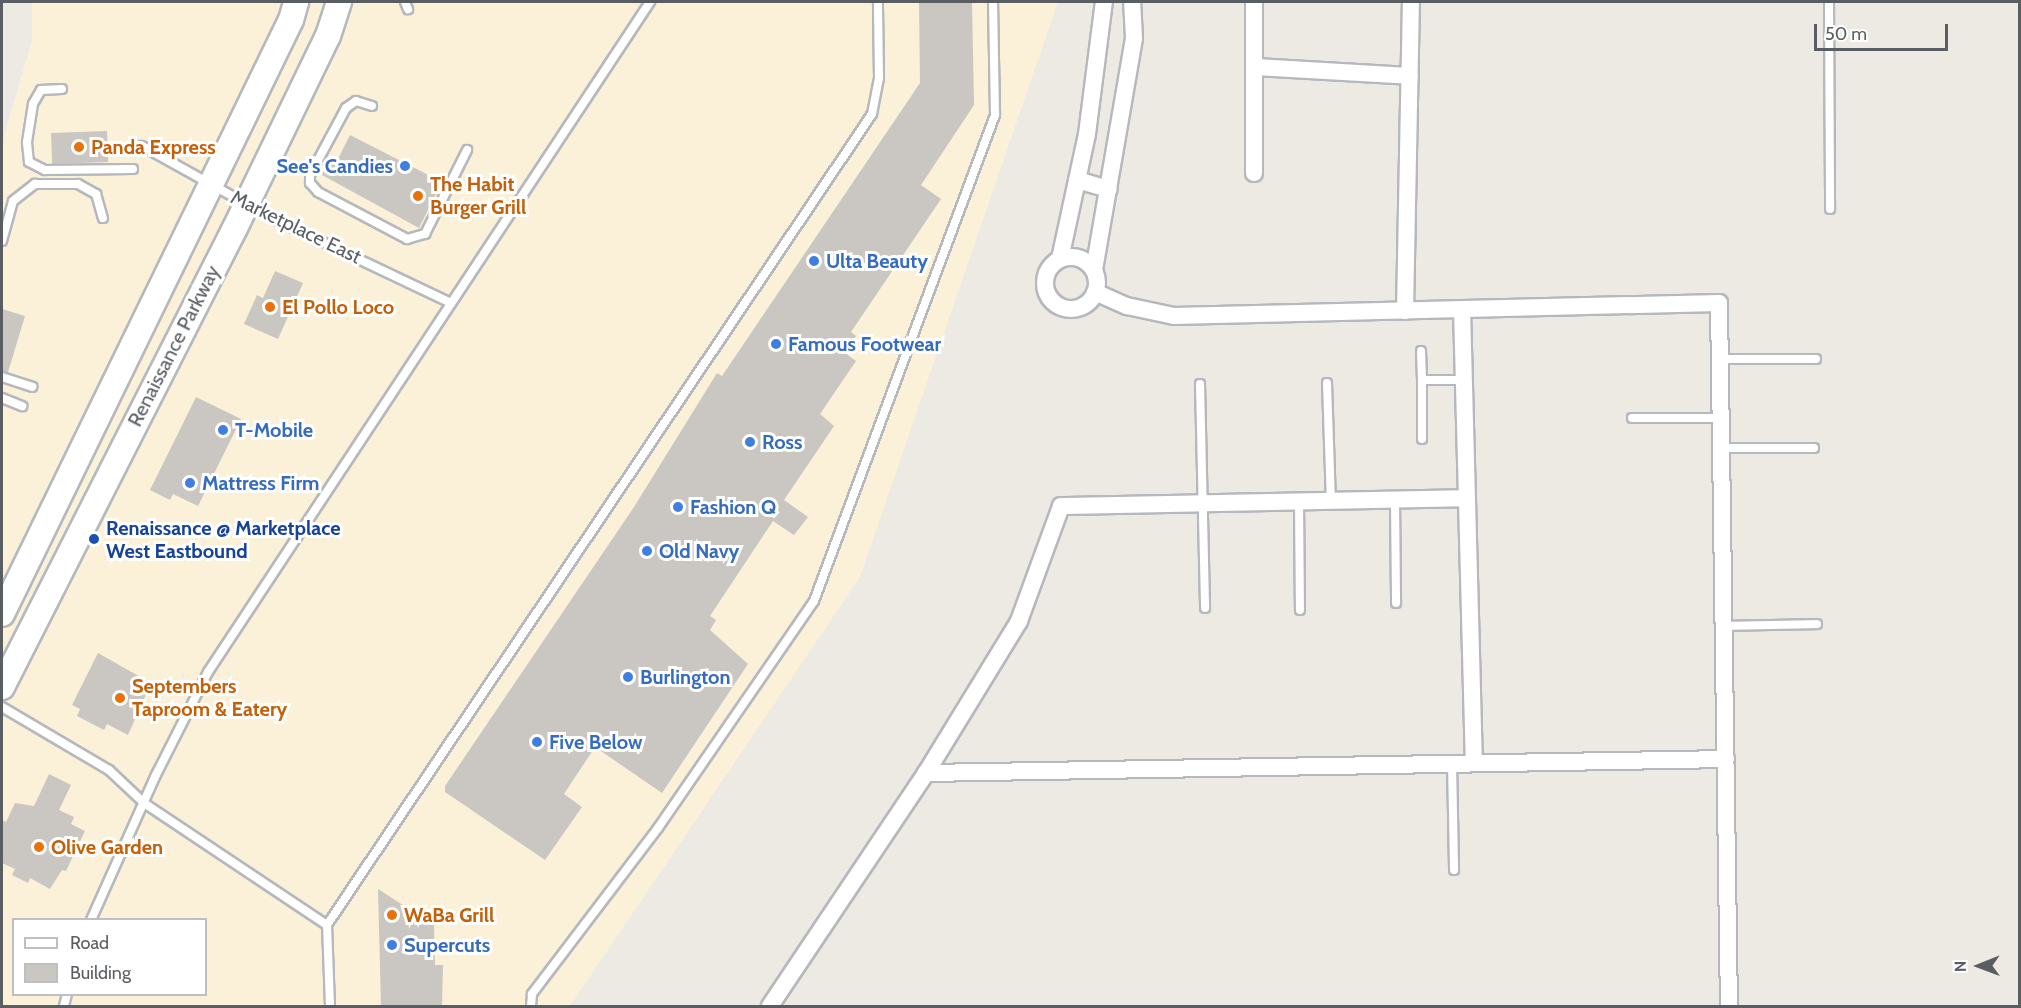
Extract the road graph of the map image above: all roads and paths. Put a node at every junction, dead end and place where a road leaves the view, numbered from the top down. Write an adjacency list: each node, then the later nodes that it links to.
1 (296, 2): 20 (street, Renaissance Parkway)
2 (339, 2): 22 (street, Renaissance Parkway)
3 (650, 2): 29 (lane)
4 (878, 2): 68 (lane)
5 (993, 2): 70 (lane)
6 (1104, 2): 19 (street)
7 (1132, 2): 21 (street)
8 (1254, 2): 11 (street)
9 (1411, 2): 12 (street)
10 (1829, 2): 23 (lane)
11 (1256, 67): 12 (street); 18 (street)
12 (1410, 76): 31 (street)
13 (62, 88): 17 (lane)
14 (372, 106): 16 (lane)
15 (142, 146): 20 (lane, Marketplace East)
16 (467, 150)
17 (133, 169)
18 (1254, 172)
19 (1077, 180): 21 (street); 26 (street)
20 (210, 184): 22 (lane, Marketplace East); 56 (street, Renaissance Parkway)
21 (1110, 189): 27 (street)
22 (246, 204): 29 (lane, Marketplace East); 59 (street, Renaissance Parkway)
23 (1830, 209)
24 (103, 218): 25 (lane)
25 (2, 241)
26 (1060, 259): 27 (street); 28 (street)
27 (1094, 270): 28 (street)
28 (1095, 292): 31 (street)
29 (451, 303): 65 (lane)
30 (1462, 309): 31 (street); 33 (street); 37 (street)
31 (1405, 311)
32 (1421, 351): 36 (lane)
33 (1720, 359): 34 (lane); 44 (street)
34 (1816, 359)
35 (2, 377): 40 (lane)
36 (1422, 380): 37 (lane); 45 (lane)
37 (1464, 380): 48 (street)
38 (1327, 383): 50 (lane)
39 (1200, 384): 52 (lane)
40 (32, 387)
41 (2, 398): 42 (lane)
42 (22, 405)
43 (1632, 418): 44 (lane)
44 (1721, 418): 46 (street)
45 (1422, 439)
46 (1721, 448): 47 (lane); 58 (street)
47 (1814, 448)
48 (1467, 498): 51 (street); 63 (street)
49 (1299, 501): 50 (street); 52 (street); 55 (lane)
50 (1330, 501): 51 (street)
51 (1395, 501): 53 (lane)
52 (1203, 503): 54 (lane); 64 (street)
53 (1396, 603)
54 (1204, 608)
55 (1300, 610)
56 (2, 614)
57 (1817, 624): 58 (lane)
58 (1724, 626): 61 (street)
59 (2, 687)
60 (2, 706): 65 (lane)
61 (1726, 759): 63 (street); 72 (street)
62 (1452, 761): 63 (street); 64 (street); 66 (lane)
63 (1474, 761)
64 (926, 773): 71 (street)
65 (144, 803): 67 (lane); 68 (lane)
66 (1454, 870)
67 (91, 918)
68 (327, 926): 69 (lane)
69 (330, 1006)
70 (531, 1006)
71 (770, 1006)
72 (1729, 1006)

